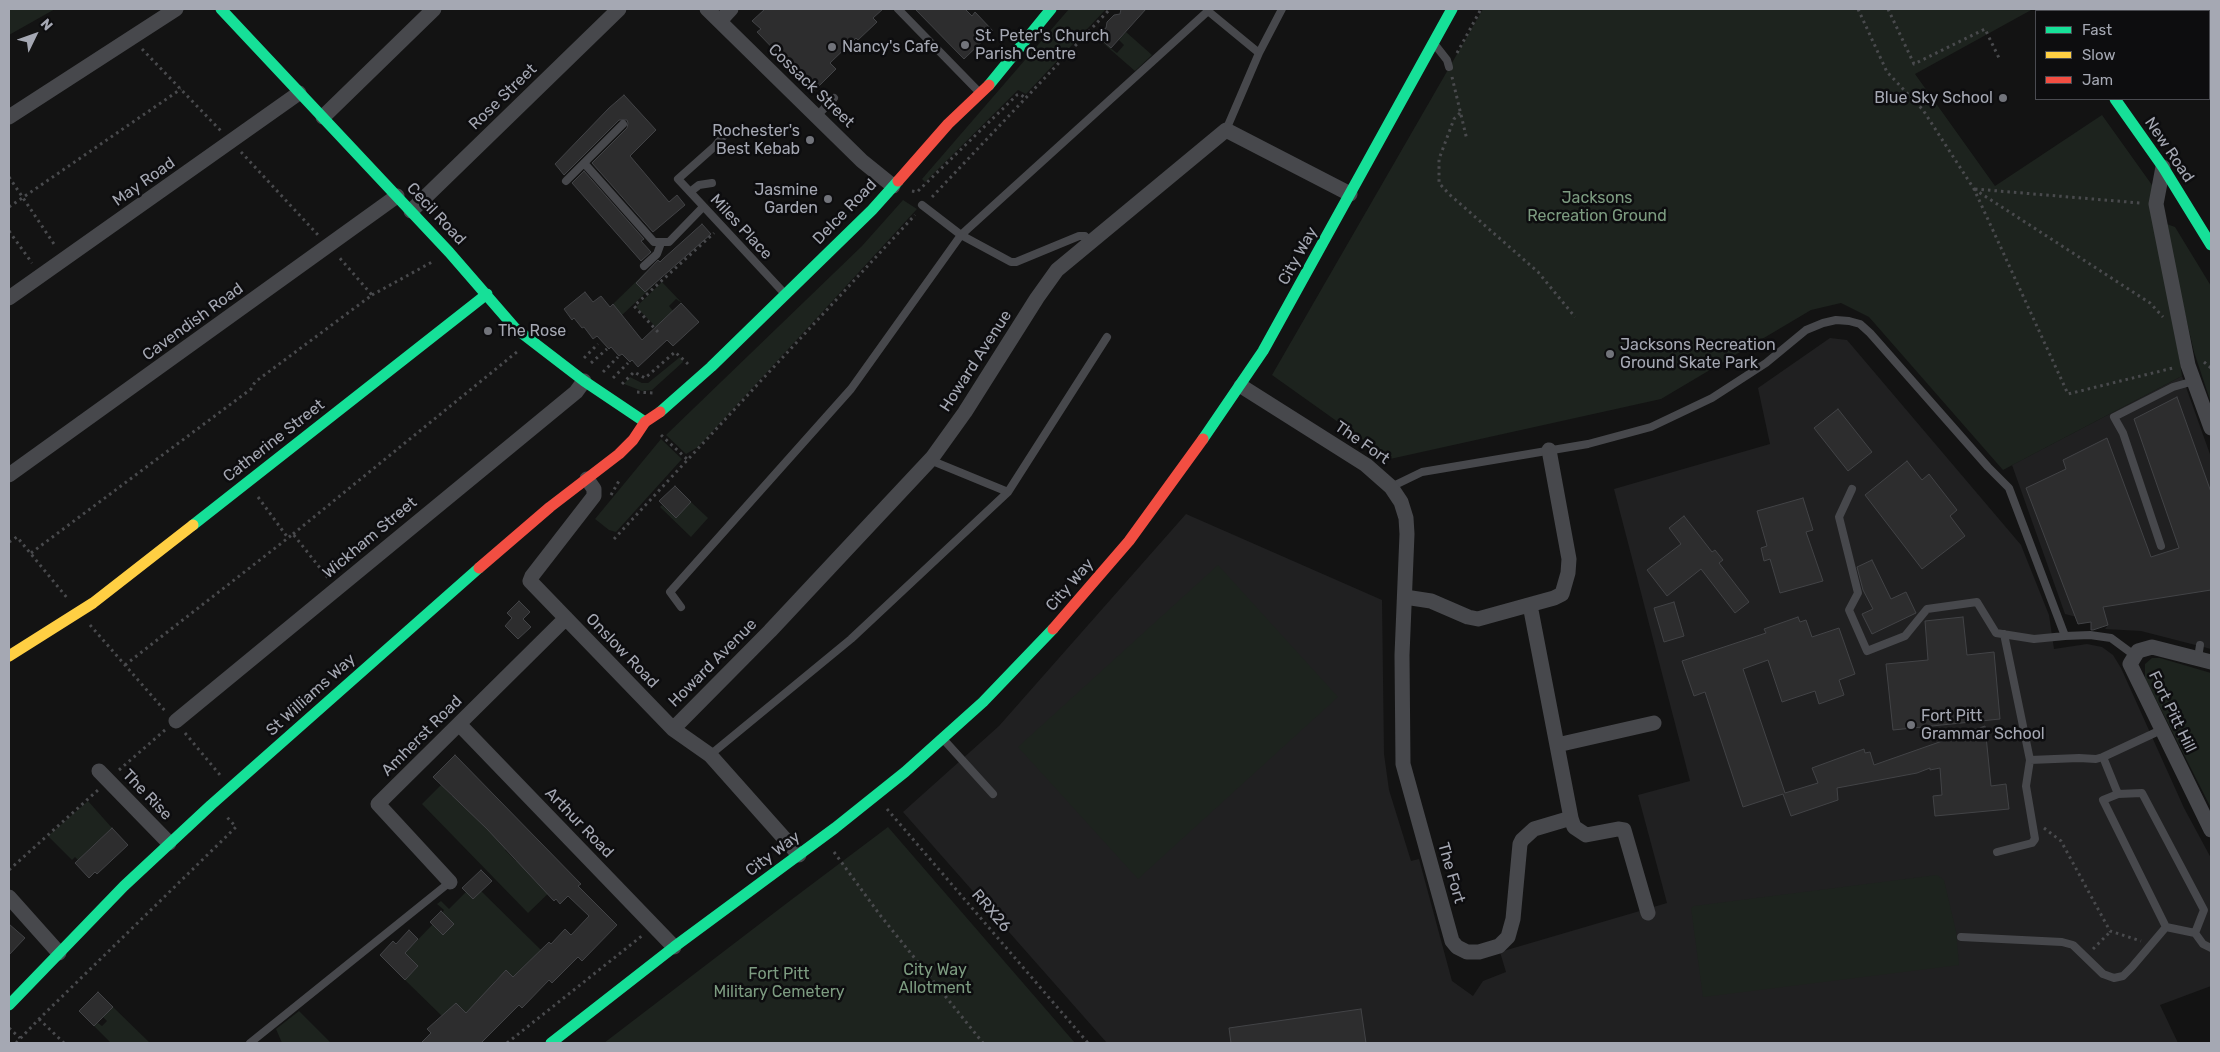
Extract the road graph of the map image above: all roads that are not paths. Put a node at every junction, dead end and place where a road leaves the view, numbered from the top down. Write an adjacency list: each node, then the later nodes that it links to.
1 (176, 9): 20 (street)
2 (221, 9): 15 (street, Cecil Road)
3 (434, 9): 21 (street)
4 (619, 9): 35 (street, Rose Street)
5 (707, 9): 11 (street, Cossack Street)
6 (731, 9): 11 (street)
7 (898, 9): 16 (lane)
8 (1051, 9): 16 (street, Delce Road)
9 (1282, 9): 13 (lane)
10 (1452, 9): 12 (street, City Way)
11 (720, 21): 19 (street, Cossack Street)
12 (1434, 43): 14 (lane); 31 (street, City Way)
13 (1258, 53): 23 (lane); 36 (lane)
14 (1449, 67)
15 (299, 93): 21 (street, Cecil Road); 43 (street, May Road)
16 (981, 94): 29 (street, Delce Road)
17 (834, 98): 19 (lane)
18 (2115, 100): 26 (street, New Road)
19 (816, 116): 29 (street, Cossack Street)
20 (9, 117)
21 (322, 117): 32 (street, Cecil Road)
22 (622, 124): 25 (lane)
23 (1226, 130): 31 (street); 37 (street, Howard Avenue)
24 (727, 132): 30 (lane, Miles Place)
25 (584, 163): 27 (lane); 38 (lane)
26 (2163, 167): 39 (street, New Road); 46 (street)
27 (566, 181)
28 (712, 183): 30 (lane)
29 (900, 186): 42 (street, Delce Road)
30 (690, 192): 34 (lane, Miles Place)
31 (1350, 194): 47 (street, City Way)
32 (397, 196): 35 (street, Cecil Road); 52 (street, Cavendish Road)
33 (923, 205): 36 (lane)
34 (703, 207): 38 (lane); 42 (lane, Miles Place)
35 (411, 211): 41 (street, Cecil Road)
36 (961, 235): 37 (lane); 60 (lane)
37 (1090, 241): 51 (street, Howard Avenue)
38 (661, 243): 40 (lane)
39 (2211, 245)
40 (644, 266)
41 (487, 294): 45 (street, Cecil Road); 66 (street, Catherine Street)
42 (785, 294): 48 (street, Delce Road)
43 (9, 298)
44 (1107, 337): 56 (lane)
45 (584, 381): 48 (street, Cecil Road); 68 (street, Wickham Street)
46 (2194, 381): 49 (street); 57 (lane)
47 (1241, 386): 54 (street, The Fort); 72 (street, City Way)
48 (645, 422): 53 (street, St Williams Way)
49 (2211, 428)
50 (1549, 450): 54 (lane); 59 (street); 63 (lane)
51 (930, 460): 56 (lane); 70 (street, Howard Avenue)
52 (9, 475)
53 (587, 479): 61 (street, Onslow Road); 82 (street, St Williams Way)
54 (1391, 487): 58 (street, The Fort)
55 (1852, 488): 62 (lane)
56 (1008, 492): 74 (lane)
57 (2162, 546)
58 (1405, 597): 59 (street); 80 (street, The Fort)
59 (1530, 605): 73 (street)
60 (681, 607)
61 (566, 618): 69 (street, Amherst Road); 70 (street, Onslow Road)
62 (2004, 634): 63 (lane); 76 (lane)
63 (2065, 636): 64 (lane)
64 (2134, 655): 65 (street, Fort Pitt Hill); 71 (street, Fort Pitt Hill)
65 (2203, 655)
66 (9, 656)
67 (1654, 723): 73 (street)
68 (174, 724)
69 (459, 724): 85 (street, Amherst Road); 91 (street, Arthur Road)
70 (673, 729): 74 (street, Onslow Road)
71 (2161, 730): 75 (lane); 81 (street, Fort Pitt Hill)
72 (942, 739): 78 (lane); 84 (street, City Way)
73 (1557, 745): 80 (street)
74 (710, 755): 84 (street, Onslow Road)
75 (2103, 757): 76 (lane); 79 (lane)
76 (2030, 760): 83 (lane)
77 (99, 771): 82 (street, The Rise)
78 (992, 794)
79 (2118, 794): 88 (lane); 89 (lane)
80 (1571, 818): 87 (street)
81 (2211, 830)
82 (169, 844): 93 (street, St Williams Way)
83 (1998, 852)
84 (799, 855): 91 (street, City Way)
85 (450, 882): 95 (lane)
86 (9, 897): 93 (street)
87 (1648, 913)
88 (2166, 927): 89 (lane); 90 (lane)
89 (2196, 933): 92 (lane)
90 (1961, 937)
91 (674, 948): 96 (street, City Way)
92 (2211, 948)
93 (59, 953): 94 (street, St Williams Way)
94 (9, 1005)
95 (250, 1043)
96 (551, 1043)

